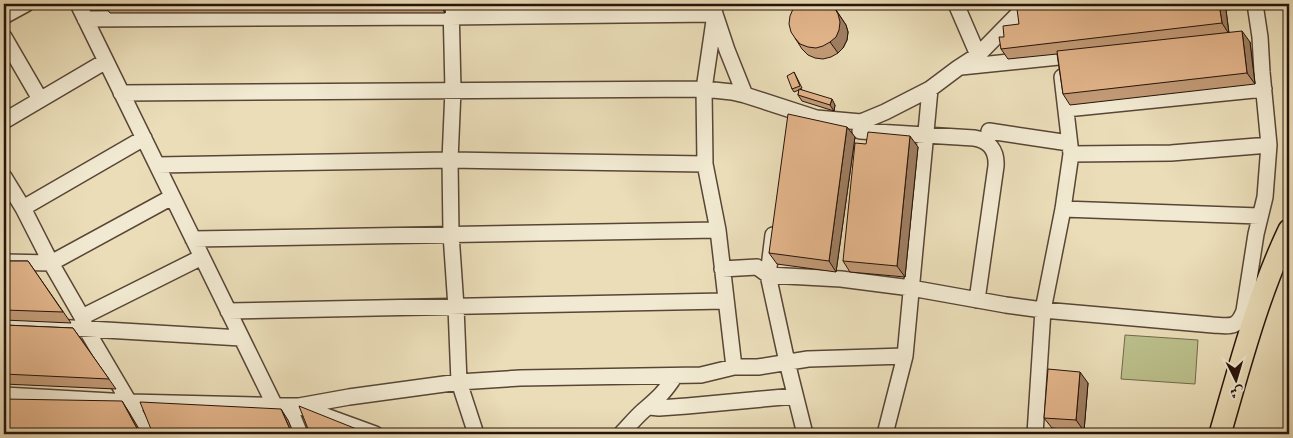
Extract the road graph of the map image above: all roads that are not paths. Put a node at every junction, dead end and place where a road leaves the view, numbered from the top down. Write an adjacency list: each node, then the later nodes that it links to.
1 (26, 4): 8 (street)
2 (78, 4): 9 (street)
3 (956, 4): 14 (street)
4 (1255, 4): 10 (street)
5 (1031, 5): 14 (street)
6 (714, 9): 7 (street); 18 (street); 23 (street)
7 (451, 10): 9 (street); 21 (street)
8 (4, 16)
9 (86, 19): 16 (street)
10 (1260, 36): 12 (street); 20 (street)
11 (4, 37): 24 (street)
12 (1241, 38)
13 (1089, 54): 15 (street)
14 (978, 55): 17 (street)
15 (1060, 57): 17 (street); 26 (street)
16 (106, 61): 22 (street); 24 (street)
17 (958, 68): 19 (street)
18 (704, 89): 21 (street); 23 (street); 36 (street)
19 (930, 89): 30 (street); 31 (street)
20 (1264, 89): 26 (street); 33 (street)
21 (453, 90): 22 (street); 35 (street)
22 (121, 92): 32 (street)
23 (745, 95): 25 (street)
24 (40, 100): 27 (street)
25 (790, 109): 28 (street); 30 (street)
26 (1066, 109): 34 (street)
27 (4, 121)
28 (787, 128)
29 (989, 131): 34 (street)
30 (860, 132): 31 (street)
31 (926, 135): 54 (street); 55 (street)
32 (144, 138): 37 (street); 40 (street)
33 (1269, 145): 34 (street); 42 (street)
34 (1070, 148): 41 (street)
35 (450, 160): 36 (street); 37 (street); 46 (street)
36 (705, 164): 44 (street)
37 (157, 165): 39 (street)
38 (4, 177): 40 (street)
39 (172, 196): 47 (street); 51 (street)
40 (15, 201): 51 (street)
41 (1063, 209): 42 (street); 58 (street)
42 (1259, 216): 58 (street)
43 (775, 226): 53 (street)
44 (718, 230): 46 (street); 52 (street)
45 (1289, 230): 81 (highway)
46 (451, 234): 47 (street); 57 (street)
47 (193, 239): 48 (street)
48 (202, 257): 59 (street); 60 (street)
49 (1289, 260): 82 (highway)
50 (4, 262): 51 (street)
51 (51, 263): 60 (street)
52 (722, 269): 53 (street); 56 (street)
53 (768, 275): 54 (street); 64 (street)
54 (911, 288): 55 (street); 63 (street)
55 (977, 300): 58 (street)
56 (725, 301): 57 (street); 65 (street)
57 (456, 307): 59 (street); 67 (street)
58 (1043, 310): 80 (street)
59 (228, 311): 62 (street)
60 (84, 323): 61 (street); 62 (street); 70 (street)
61 (4, 324)
62 (241, 338): 71 (street)
63 (905, 356): 64 (street); 79 (street)
64 (787, 362): 65 (street); 69 (street)
65 (734, 367): 66 (street)
66 (674, 376): 67 (street); 72 (street)
67 (458, 382): 71 (street); 76 (street)
68 (4, 395): 70 (street)
69 (795, 396): 72 (street); 78 (street)
70 (129, 402): 71 (street); 73 (street)
71 (288, 406): 74 (street); 75 (street)
72 (649, 407): 77 (street)
73 (147, 434)
74 (300, 434)
75 (375, 434)
76 (476, 434)
77 (621, 434)
78 (805, 434)
79 (885, 434)
80 (1035, 434)
81 (1220, 434)
82 (1235, 434)

